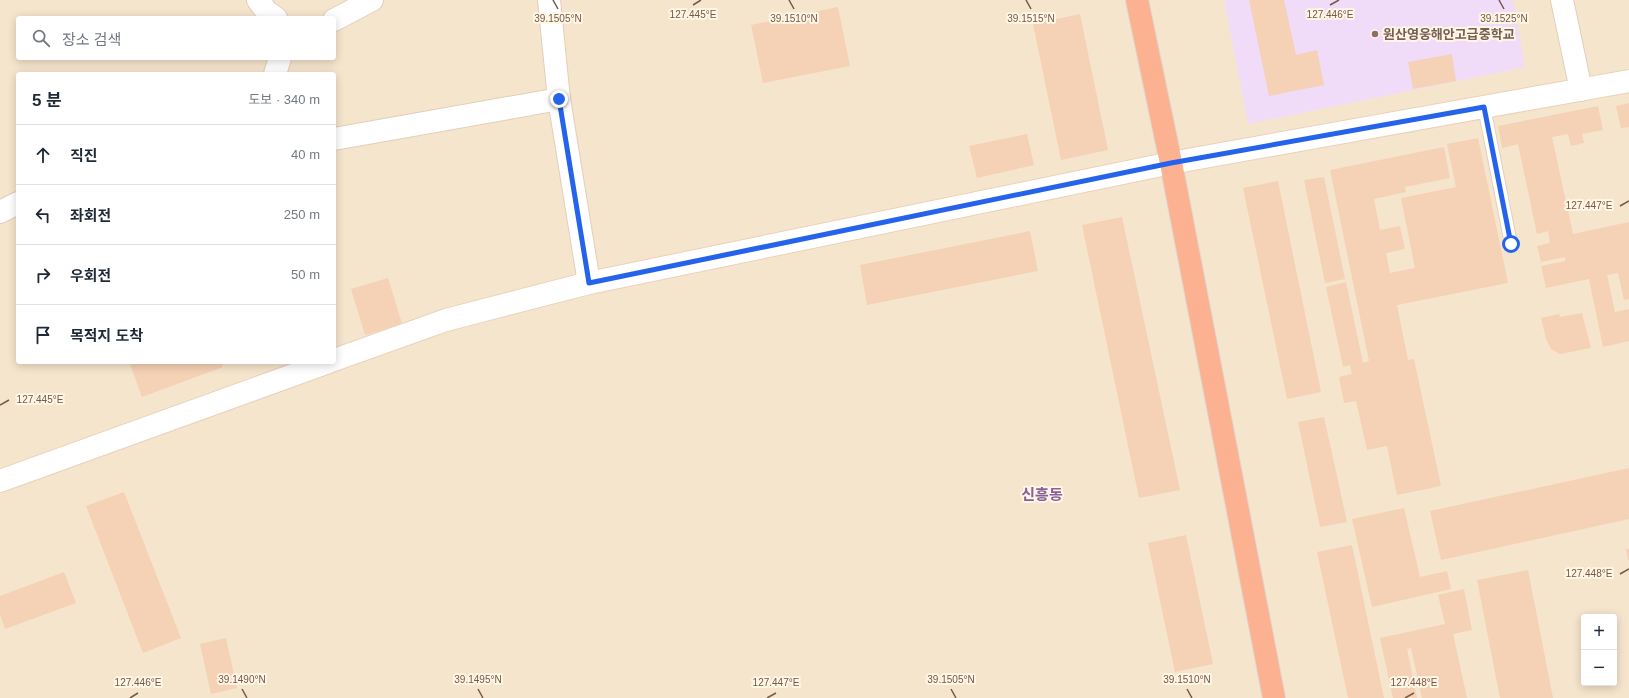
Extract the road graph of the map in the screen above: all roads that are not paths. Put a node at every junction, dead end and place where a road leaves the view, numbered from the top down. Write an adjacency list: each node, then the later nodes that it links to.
1 (258, 0): 6 (main road)
2 (372, 0): 7 (main road)
3 (549, 0): 12 (main road)
4 (1137, 0): 15 (highway)
5 (1562, 0): 11 (main road)
6 (273, 16)
7 (336, 19)
8 (279, 60): 9 (main road)
9 (276, 72)
10 (1629, 81): 11 (main road)
11 (1581, 90): 13 (main road)
12 (559, 99): 14 (main road); 19 (main road)
13 (1484, 107): 15 (main road); 18 (lane)
14 (336, 139)
15 (1171, 163): 19 (main road); 23 (highway)
16 (16, 204): 17 (main road)
17 (0, 212)
18 (1511, 244)
19 (589, 283): 20 (main road)
20 (336, 359)
21 (323, 364): 22 (main road)
22 (0, 481)
23 (1274, 698)

